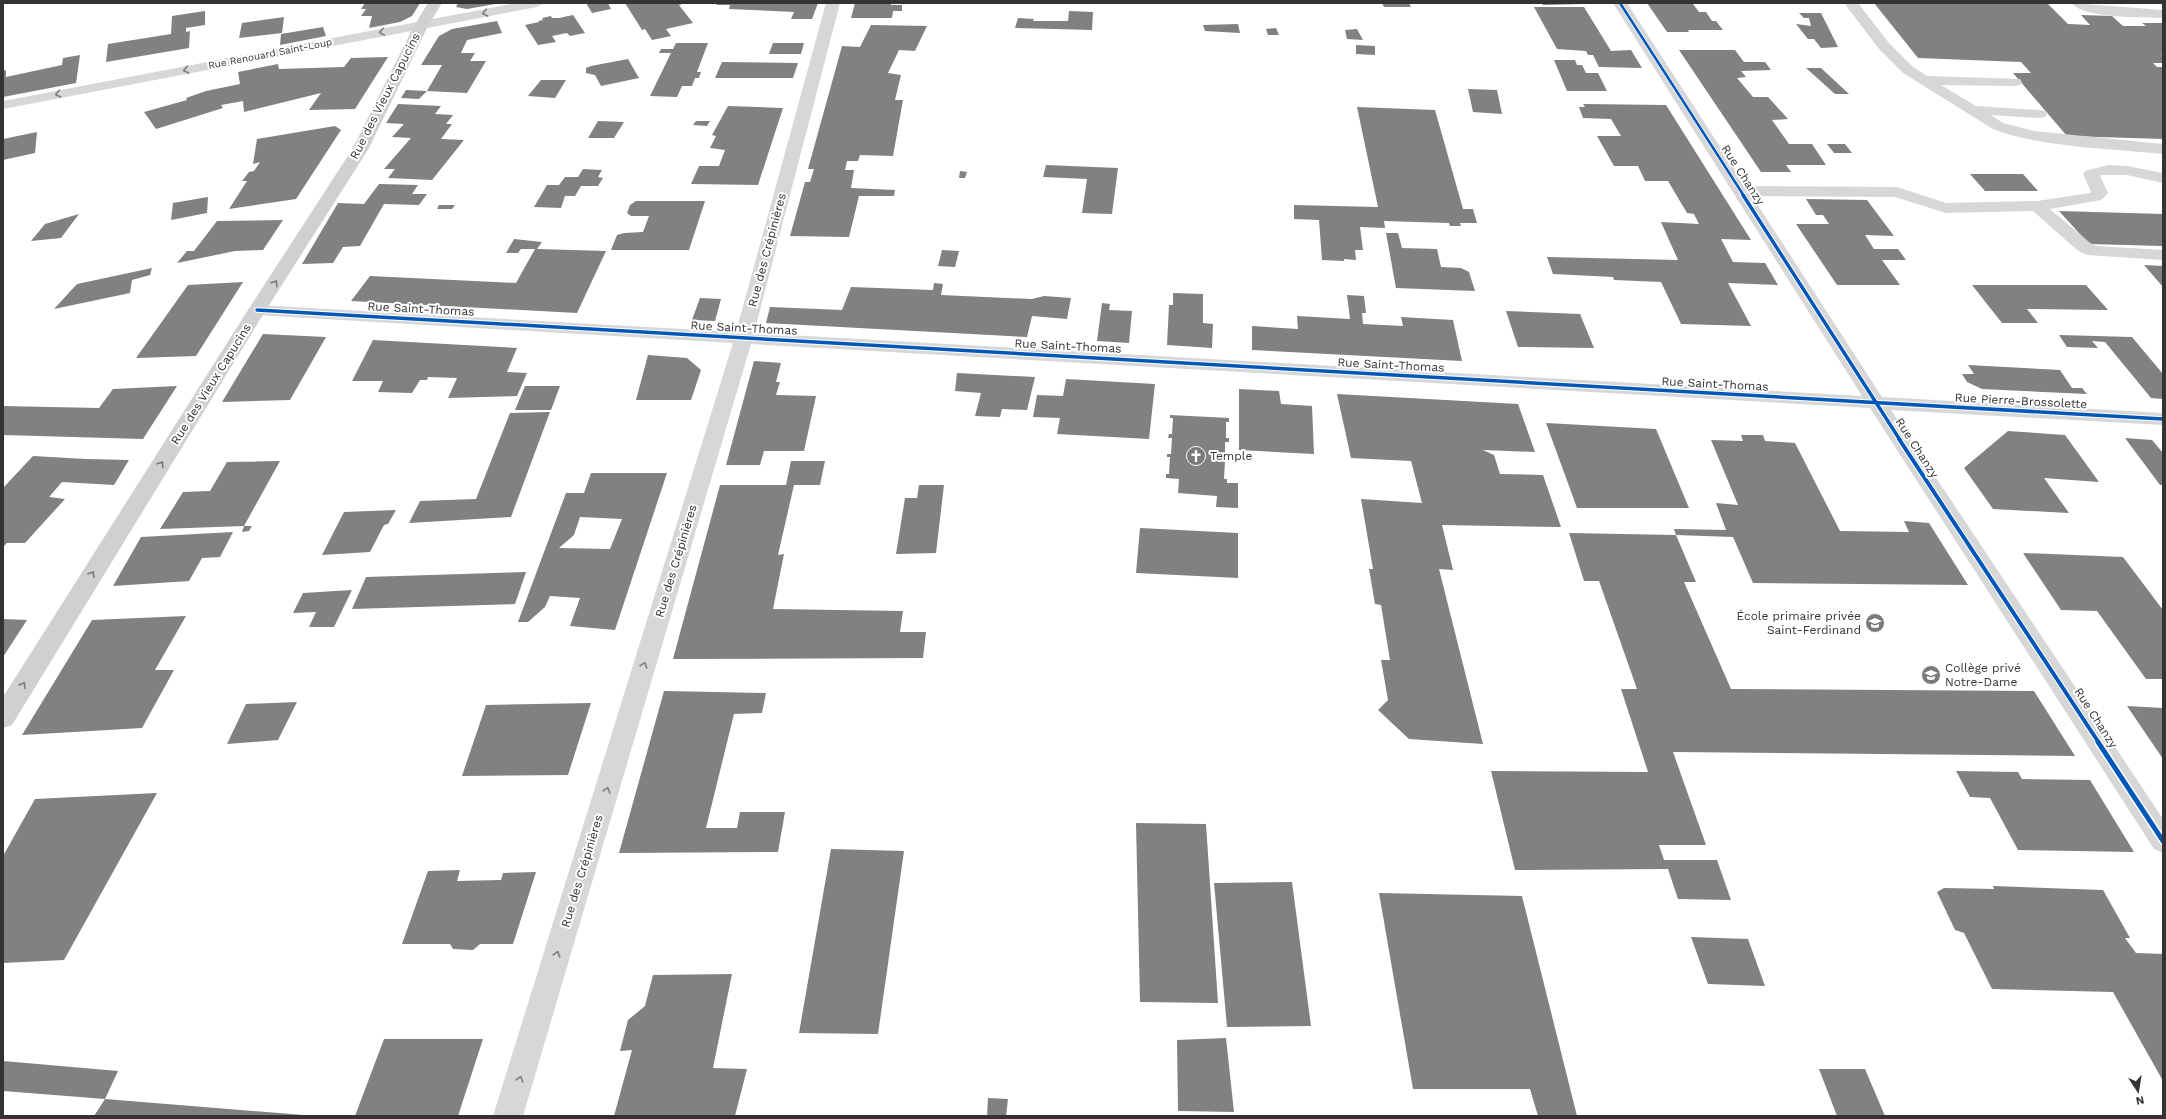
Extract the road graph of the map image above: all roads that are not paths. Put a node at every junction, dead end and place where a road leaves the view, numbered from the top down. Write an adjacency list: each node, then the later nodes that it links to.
1 (435, 3): 8 (street, Rue des Vieux Capucins)
2 (537, 3): 8 (street, Rue Renouard Saint-Loup, one-way to 8)
3 (833, 3): 20 (street, Rue des Crépinières)
4 (1620, 3): 16 (street, Rue Chanzy)
5 (1851, 3): 9 (street)
6 (2079, 3): 7 (street)
7 (2163, 14)
8 (421, 26): 11 (street, Rue Renouard Saint-Loup, one-way to 11); 19 (street, Rue des Vieux Capucins, one-way to 8)
9 (1924, 80): 10 (street); 12 (street)
10 (2015, 82)
11 (3, 105)
12 (1972, 110): 13 (street); 14 (street)
13 (2040, 114)
14 (2163, 149)
15 (2163, 178): 17 (street)
16 (1741, 190): 17 (street); 21 (street, Rue Chanzy)
17 (2037, 206): 18 (street)
18 (2163, 255)
19 (257, 310): 20 (street, Rue Saint-Thomas); 23 (street, Rue des Vieux Capucins, one-way to 19)
20 (744, 338): 21 (street, Rue Saint-Thomas); 25 (street, Rue des Crépinières, one-way to 20)
21 (1877, 404): 22 (street, Rue Pierre-Brossolette); 24 (street, Rue Chanzy)
22 (2163, 419)
23 (3, 718)
24 (2163, 841)
25 (508, 1116)

